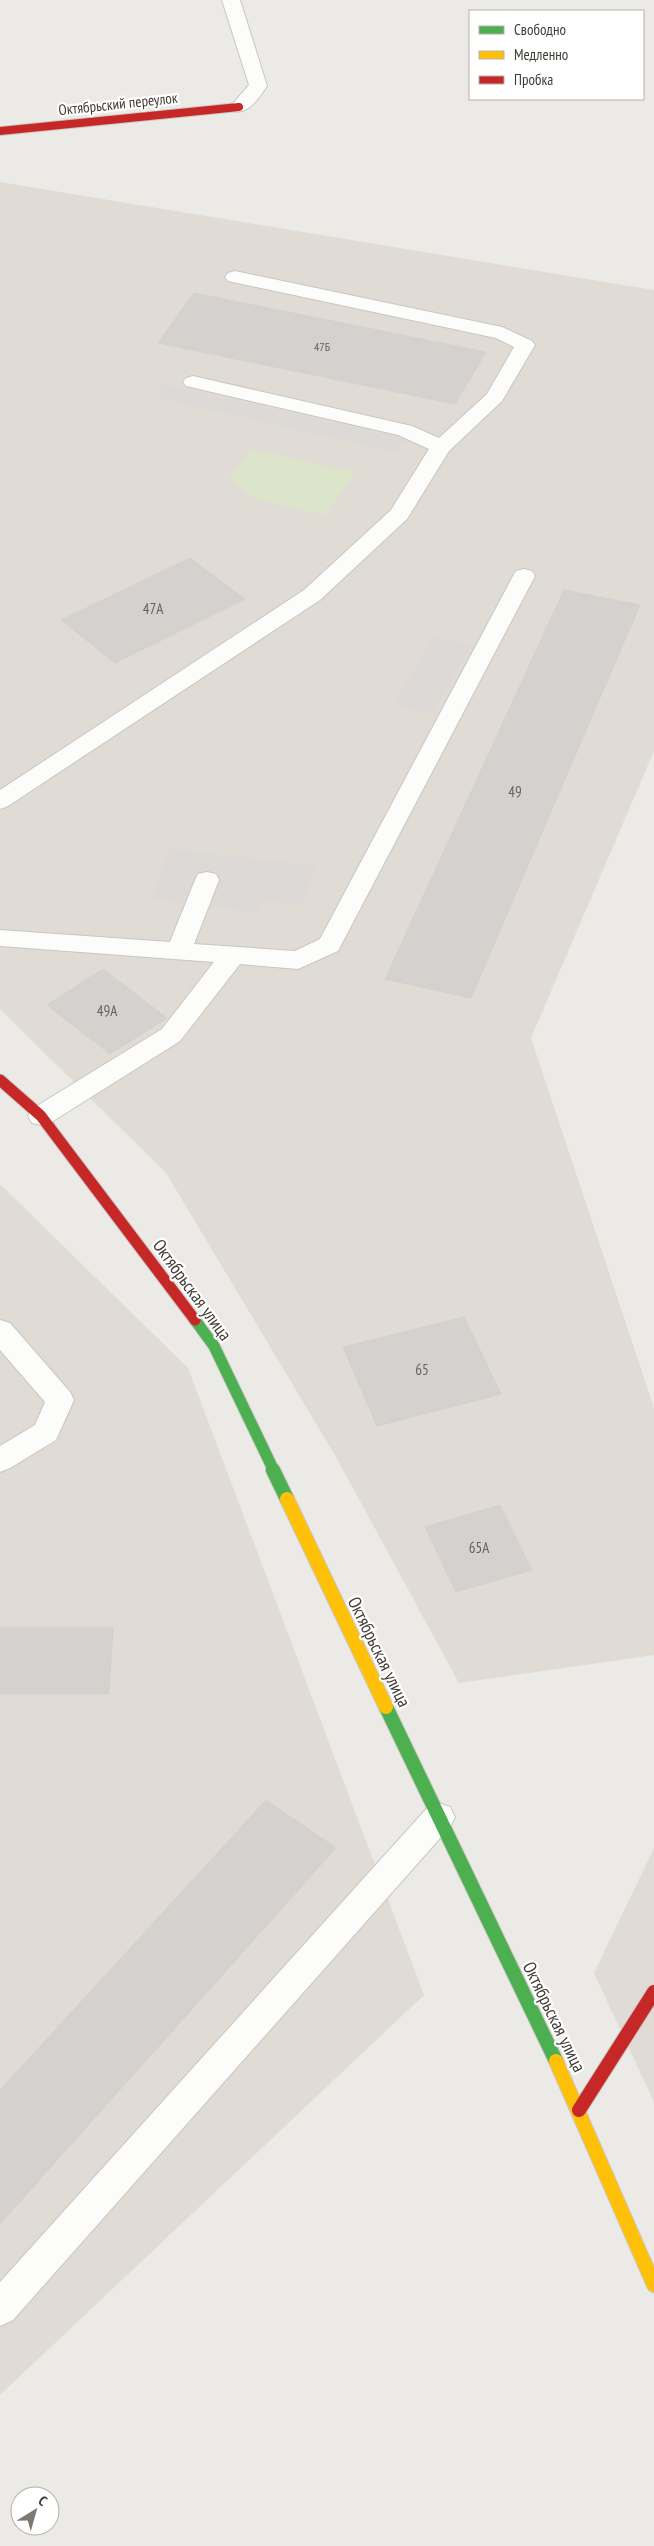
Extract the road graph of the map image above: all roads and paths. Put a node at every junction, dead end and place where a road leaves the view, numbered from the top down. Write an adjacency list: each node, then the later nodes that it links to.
1 (231, 0): 2 (lane)
2 (239, 107): 3 (street, Октябрьский переулок)
3 (0, 131)
4 (235, 277): 6 (lane)
5 (193, 382): 6 (lane)
6 (441, 447): 8 (lane)
7 (524, 576): 12 (lane)
8 (0, 801)
9 (207, 880): 11 (lane)
10 (0, 938): 11 (lane)
11 (179, 951): 12 (lane)
12 (233, 955): 14 (lane)
13 (0, 1080): 14 (street, Октябрьская улица)
14 (41, 1116): 17 (street, Октябрьская улица)
15 (0, 1331): 16 (lane)
16 (0, 1460)
17 (439, 1817): 19 (street, Октябрьская улица); 21 (lane)
18 (654, 1992): 19 (street)
19 (579, 2110): 20 (street, Октябрьская улица)
20 (654, 2285)
21 (0, 2308)

